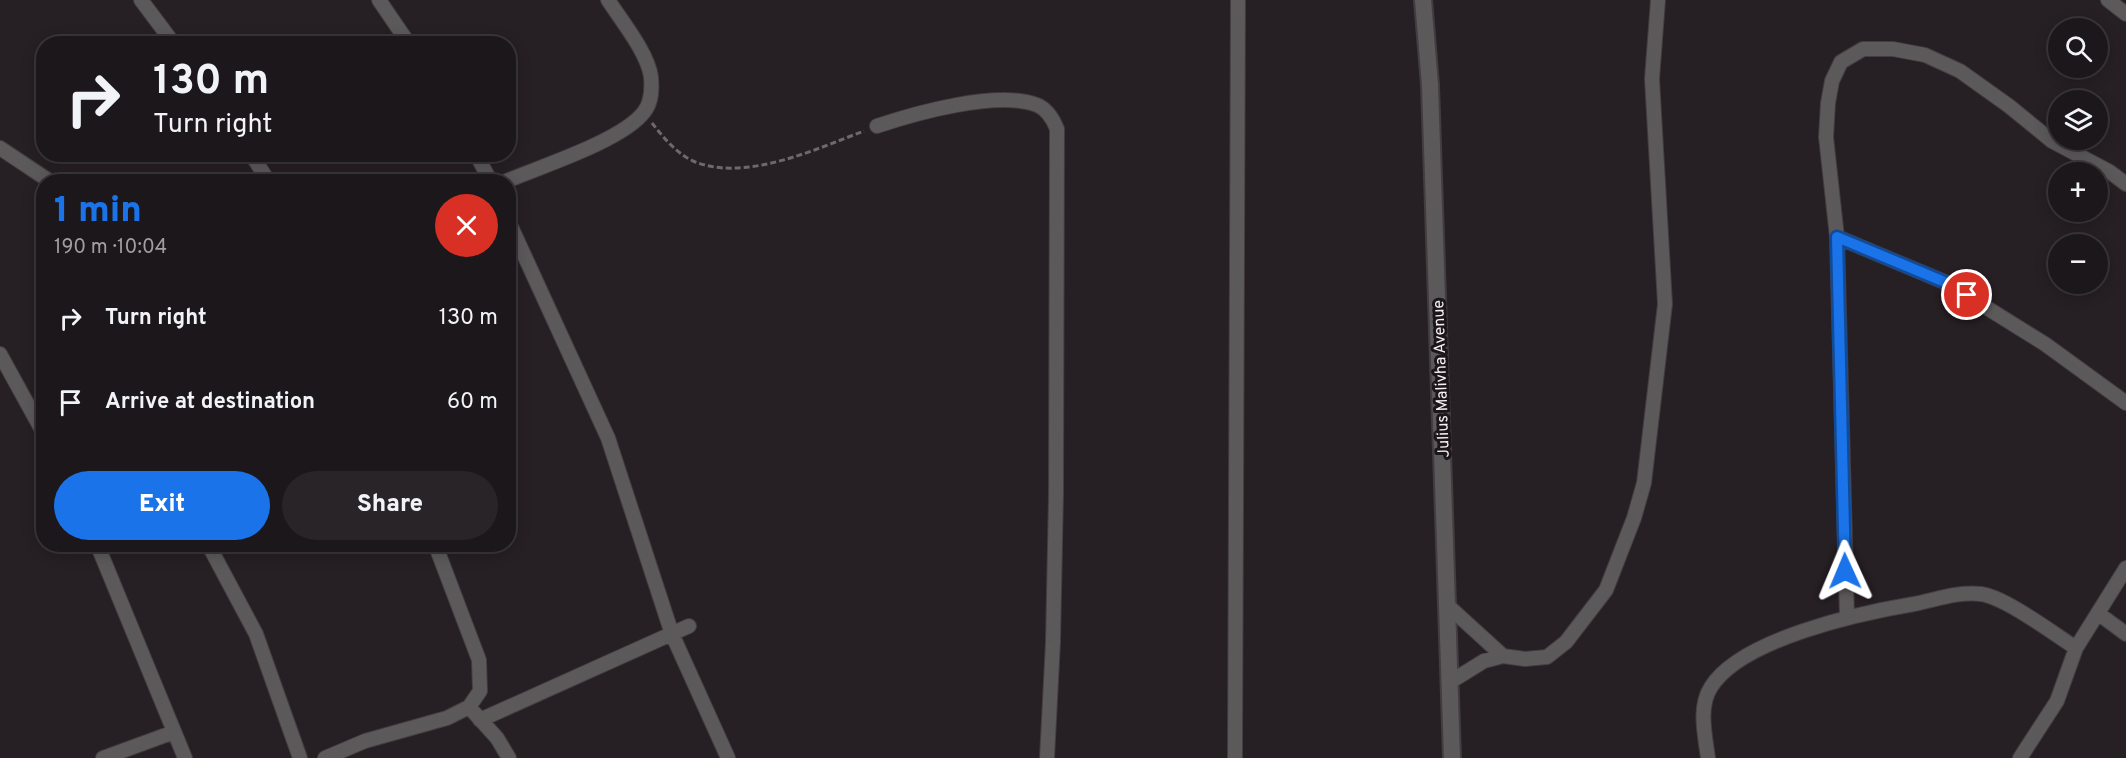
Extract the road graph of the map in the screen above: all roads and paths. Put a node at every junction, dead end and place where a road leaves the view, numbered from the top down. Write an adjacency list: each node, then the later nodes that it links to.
1 (141, 0): 9 (street)
2 (379, 0): 10 (street)
3 (608, 0): 11 (street)
4 (1238, 0): 45 (street)
5 (1423, 0): 26 (street, Julius Malivha Avenue)
6 (1658, 0): 33 (street)
7 (2108, 0): 8 (street)
8 (2126, 14)
9 (168, 36)
10 (404, 36)
11 (644, 112): 12 (path); 15 (street)
12 (877, 126): 44 (street)
13 (0, 148): 14 (street)
14 (39, 174)
15 (516, 177)
16 (2126, 184): 18 (street)
17 (516, 237): 30 (street)
18 (1837, 237): 20 (street); 28 (street)
19 (0, 354): 21 (street)
20 (2126, 403)
21 (36, 419)
22 (100, 552): 37 (street)
23 (212, 552): 40 (street)
24 (438, 552): 35 (street)
25 (2126, 568): 27 (street)
26 (1447, 606): 33 (street); 34 (street, Julius Malivha Avenue)
27 (2099, 614): 31 (street); 32 (street)
28 (1846, 617): 32 (street); 47 (street)
29 (688, 626): 30 (street)
30 (672, 634): 36 (street); 43 (street)
31 (2126, 634)
32 (2076, 648): 48 (street)
33 (1503, 656): 34 (street)
34 (1450, 682): 46 (street, Julius Malivha Avenue)
35 (469, 707): 36 (street); 41 (street)
36 (480, 720): 42 (street)
37 (174, 732): 38 (street); 39 (street)
38 (103, 758)
39 (186, 758)
40 (300, 758)
41 (325, 758)
42 (509, 758)
43 (728, 758)
44 (1047, 758)
45 (1235, 758)
46 (1452, 758)
47 (1708, 758)
48 (2020, 758)

